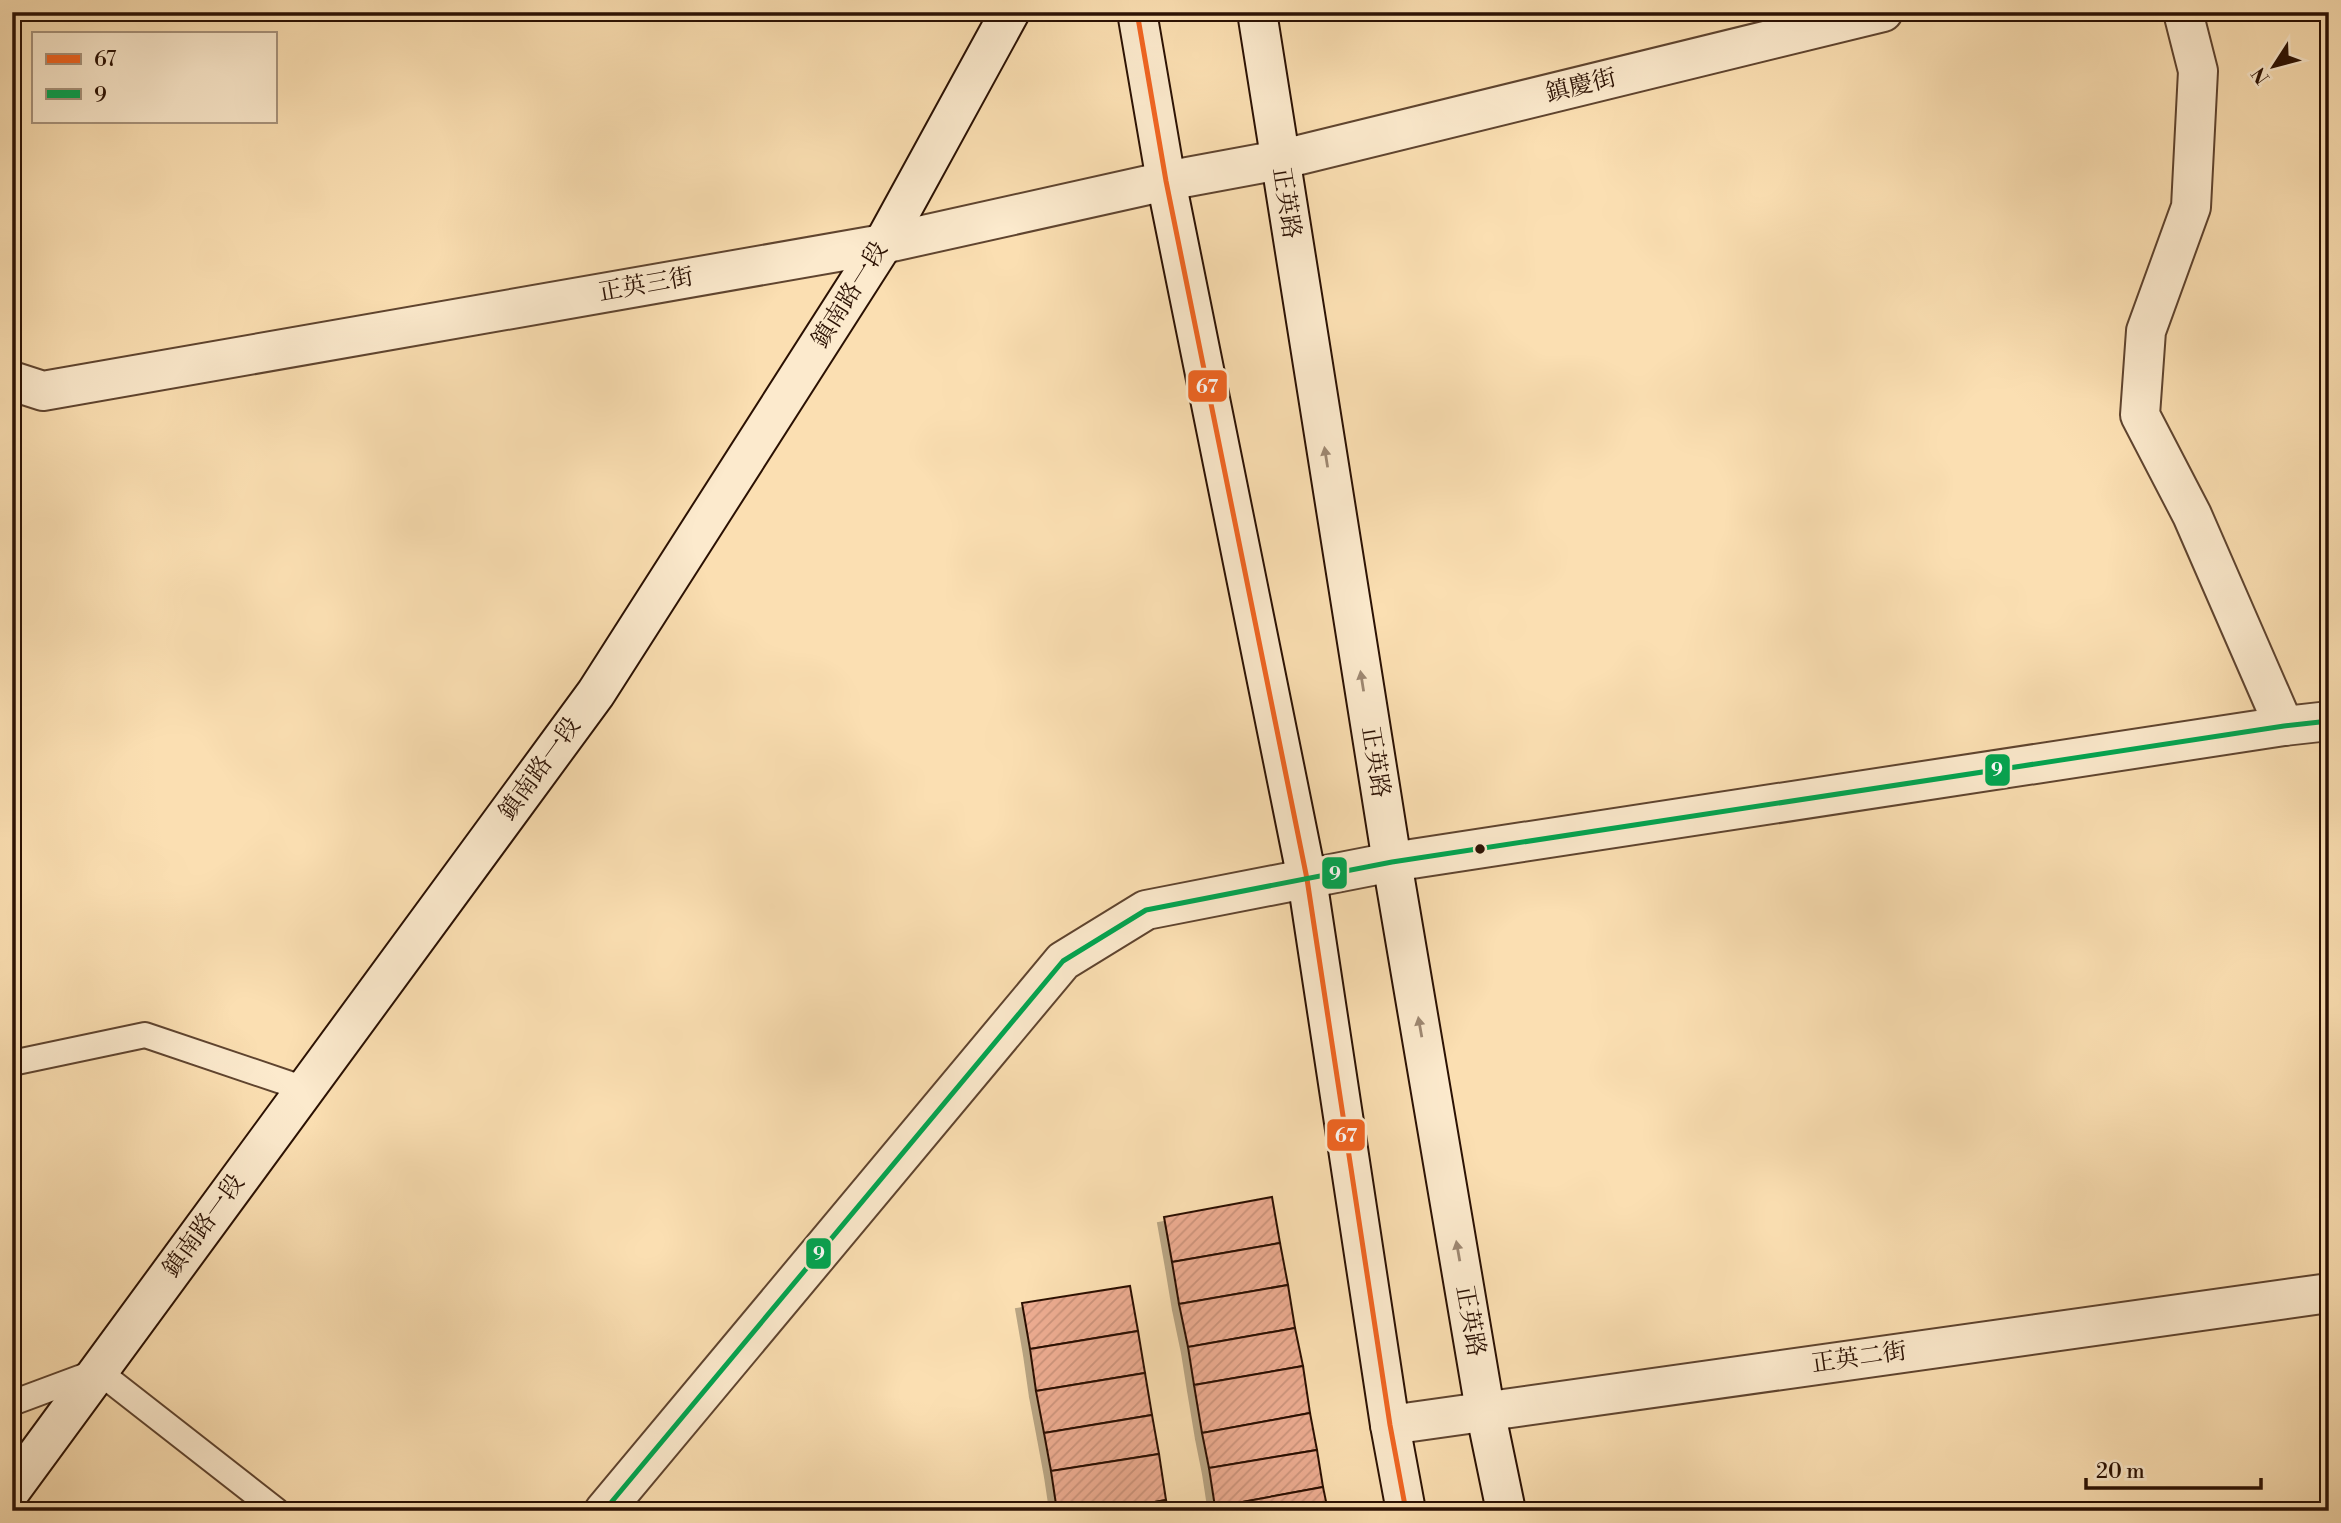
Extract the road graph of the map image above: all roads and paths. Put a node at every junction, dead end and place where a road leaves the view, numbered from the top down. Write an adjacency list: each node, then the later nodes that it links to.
1 (1010, 12): 8 (street, 鎮南路一段)
2 (1137, 12): 7 (street)
3 (1257, 12): 6 (street, 正英路)
4 (1884, 12): 6 (street, 鎮慶街)
5 (2183, 12): 11 (street)
6 (1279, 160): 7 (street, 正英三街); 12 (street, 正英路, one-way to 6)
7 (1166, 181): 8 (street, 正英三街); 13 (street)
8 (883, 244): 9 (street, 正英三街); 15 (street, 鎮南路一段)
9 (12, 381)
10 (2329, 721): 11 (street)
11 (2284, 726): 12 (street)
12 (1391, 862): 13 (street); 19 (street, 正英路, one-way to 12)
13 (1307, 879): 20 (street); 23 (street)
14 (12, 1063): 15 (lane)
15 (305, 1089): 17 (street, 鎮南路一段)
16 (2329, 1293): 19 (street, 正英二街)
17 (98, 1371): 18 (lane); 21 (street, 鎮南路一段); 22 (lane)
18 (12, 1403)
19 (1485, 1410): 20 (street, 正英二街); 25 (street, 正英路)
20 (1390, 1424): 24 (street)
21 (12, 1489)
22 (277, 1511)
23 (604, 1511)
24 (1406, 1511)
25 (1506, 1511)

